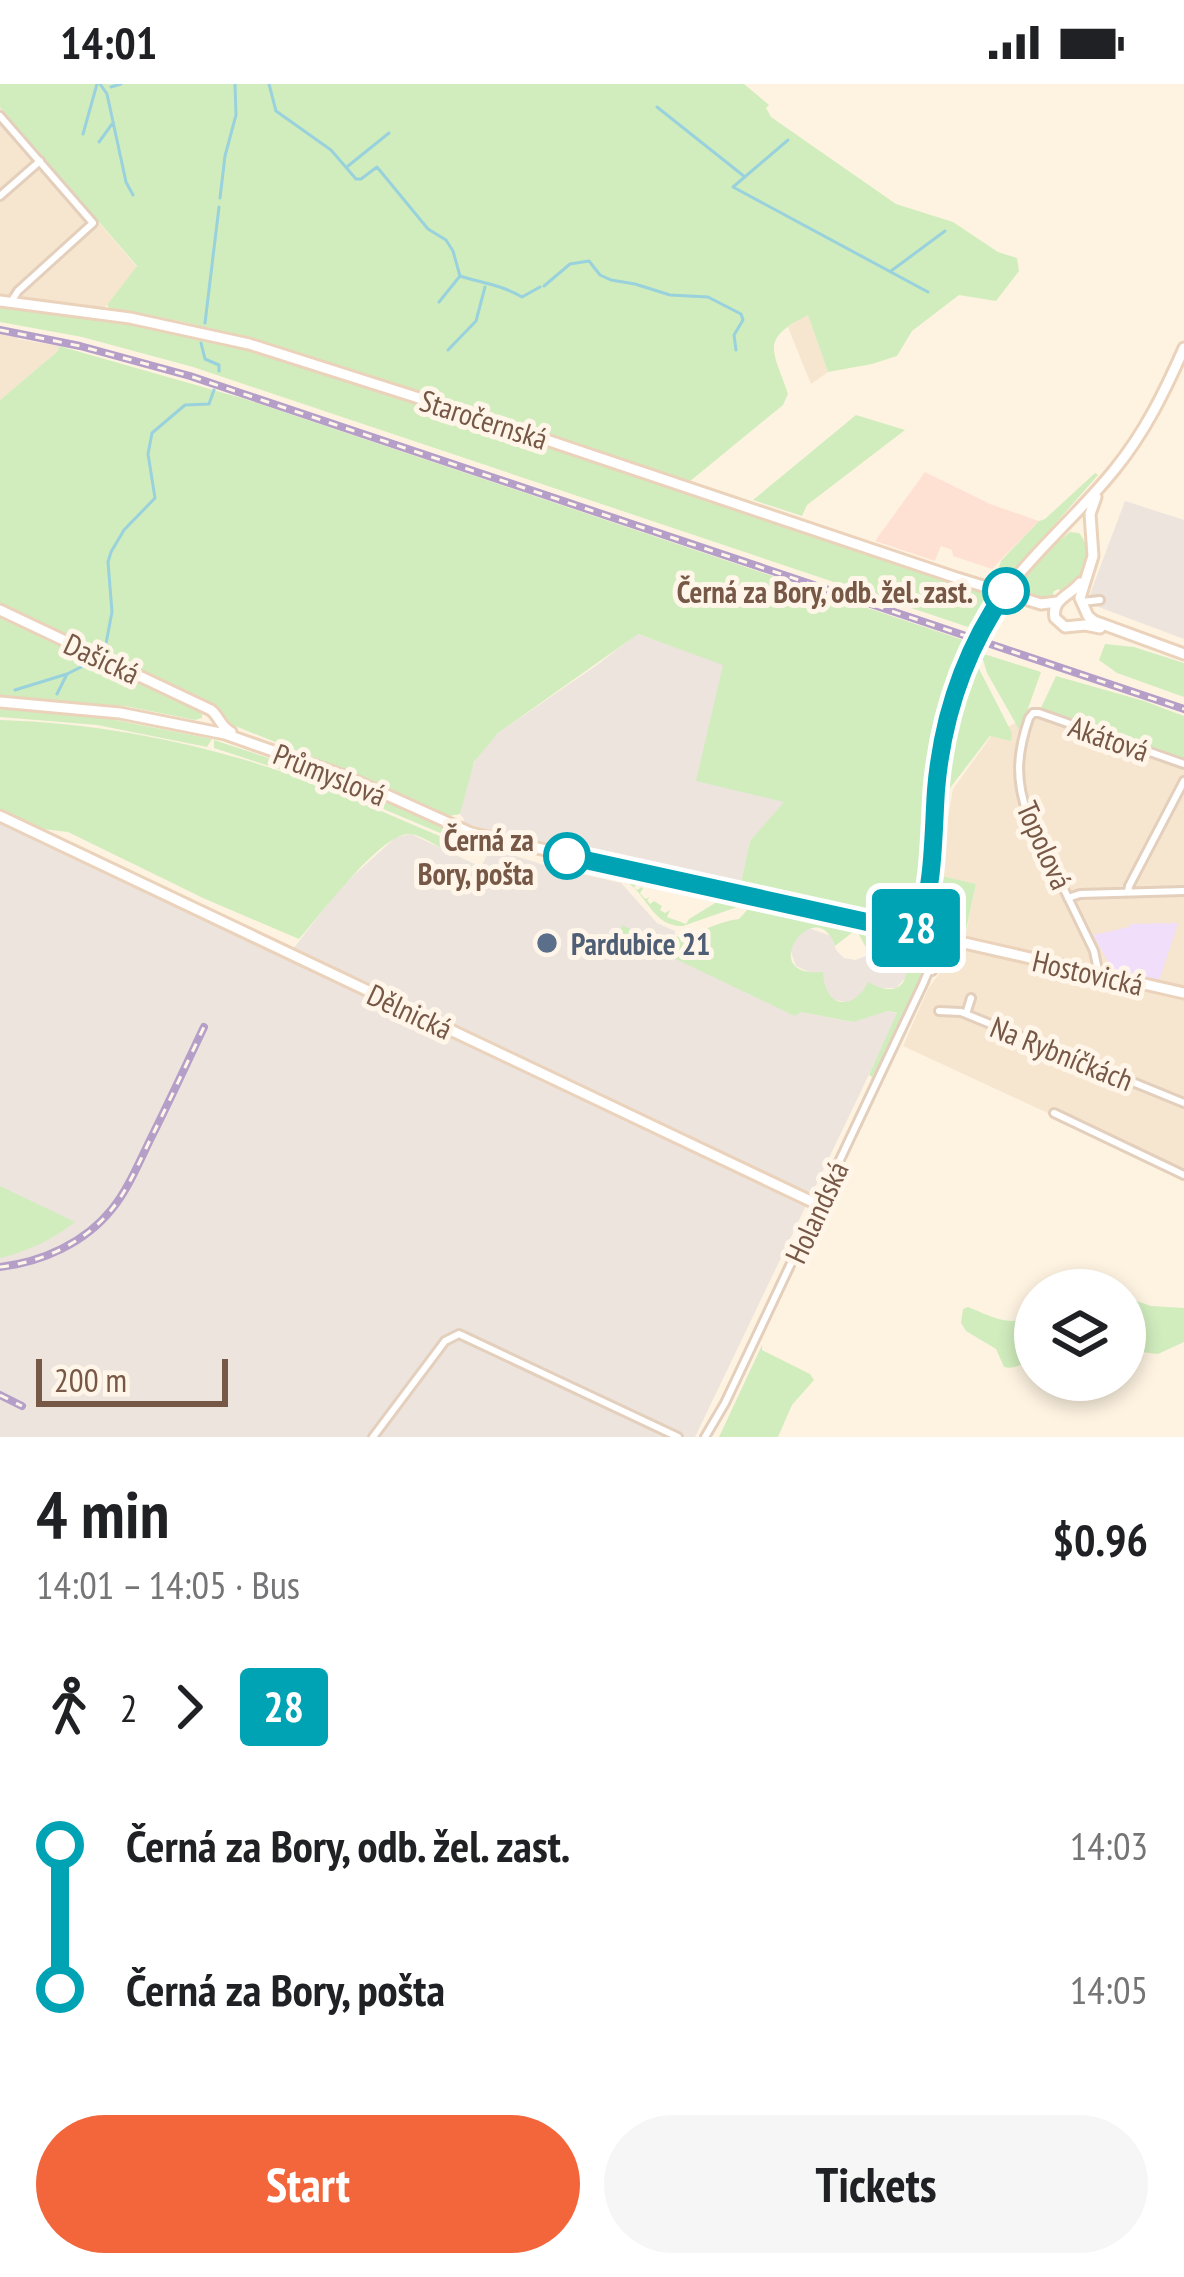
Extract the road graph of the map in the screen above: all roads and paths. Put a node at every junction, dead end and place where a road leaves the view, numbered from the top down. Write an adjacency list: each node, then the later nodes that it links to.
1 (0, 116): 2 (street)
2 (40, 161): 3 (street); 4 (street)
3 (0, 196)
4 (5, 301): 10 (main road, Staročernská)
5 (1184, 348): 6 (main road)
6 (1100, 487): 7 (main road); 8 (main road)
7 (1071, 517): 8 (main road); 27 (main road, bridge)
8 (1092, 540): 9 (main road)
9 (1089, 573): 11 (main road); 12 (main road)
10 (957, 578): 11 (main road, Staročernská); 14 (main road, Staročernská)
11 (1060, 597): 12 (main road); 14 (main road)
12 (1083, 606): 15 (main road); 16 (main road)
13 (0, 610): 21 (main road, Dašická)
14 (1058, 622): 15 (main road)
15 (1074, 627): 16 (main road)
16 (1162, 647): 17 (main road)
17 (1184, 654)
18 (0, 702): 19 (main road, Průmyslová)
19 (36, 705): 21 (main road, Průmyslová); 21 (main road, Průmyslová)
20 (1034, 713): 23 (street, Akátová); 30 (street, Topolová)
21 (214, 730): 22 (main road, Dašická); 25 (main road, Průmyslová)
22 (249, 741): 25 (main road, Průmyslová)
23 (1184, 764)
24 (1184, 781): 29 (street)
25 (403, 804): 32 (main road)
26 (0, 817): 48 (main road, Dělnická)
27 (930, 873): 31 (main road); 34 (main road)
28 (1184, 891): 29 (street)
29 (1128, 892): 30 (street)
30 (1068, 898): 37 (street, Topolová)
31 (926, 900): 33 (main road); 34 (main road)
32 (867, 922): 33 (main road); 34 (main road)
33 (901, 927): 34 (main road)
34 (924, 936): 35 (main road, Hostovická); 36 (main road, Hostovická); 38 (street)
35 (955, 945): 36 (main road, Hostovická); 38 (street, Holandská)
36 (992, 951): 37 (main road, Hostovická)
37 (1100, 974): 39 (main road, Hostovická)
38 (923, 984): 48 (street, Holandská)
39 (1184, 993)
40 (971, 998): 42 (street)
41 (939, 1011): 42 (street, Na Rybníčkách)
42 (965, 1014): 43 (street, Na Rybníčkách)
43 (1184, 1103)
44 (1054, 1113): 46 (street)
45 (1090, 1113): 46 (street)
46 (1084, 1128): 47 (street)
47 (1184, 1175)
48 (820, 1205): 51 (street, Holandská)
49 (373, 1437): 50 (street)
50 (678, 1437)
51 (705, 1437)

